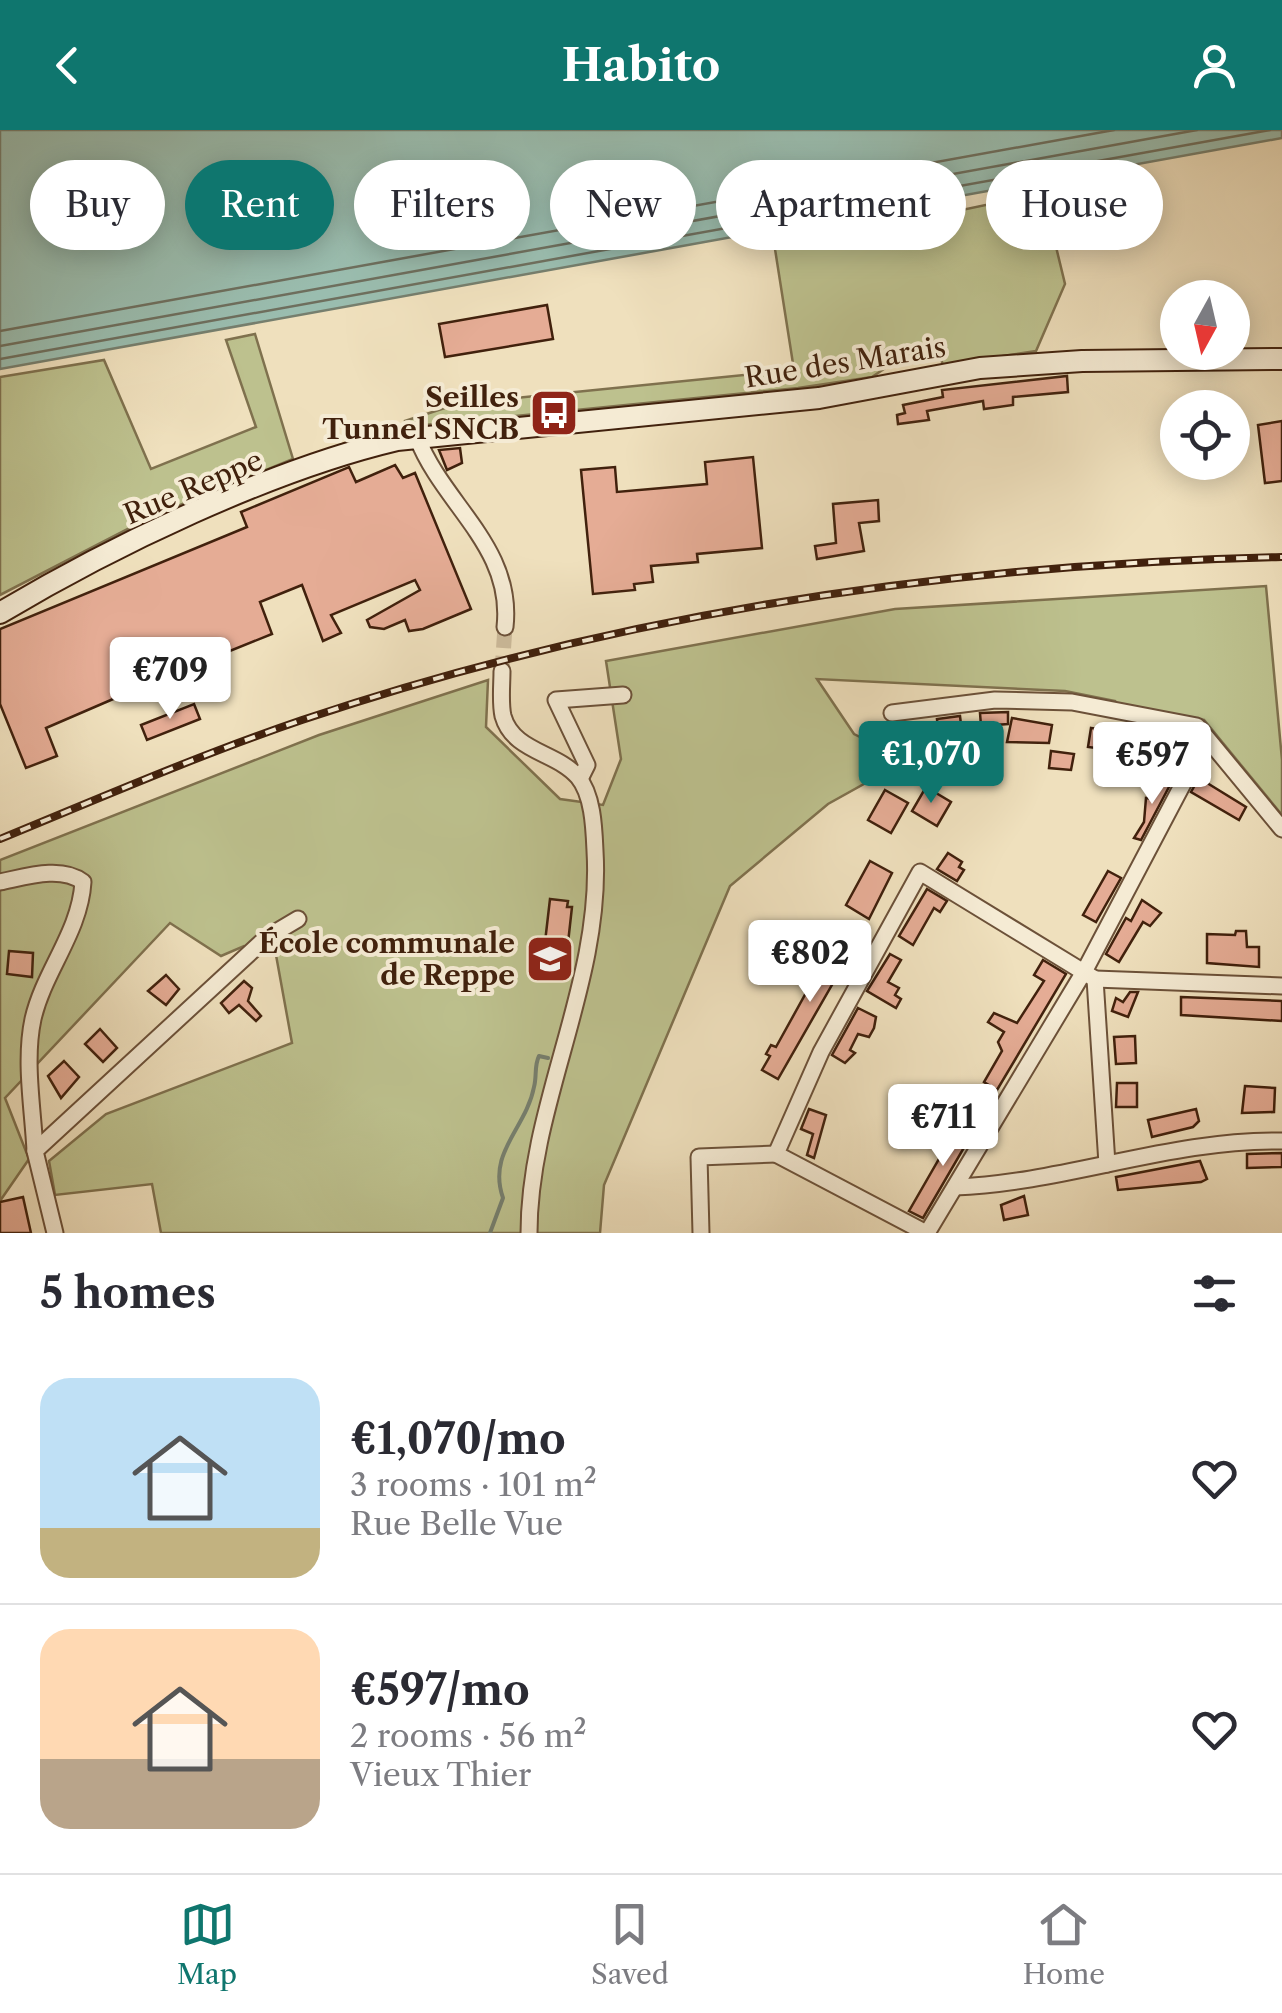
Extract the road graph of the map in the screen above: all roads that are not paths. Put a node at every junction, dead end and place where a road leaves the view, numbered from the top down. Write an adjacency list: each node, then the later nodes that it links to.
1 (1282, 359): 2 (main road, Rue des Marais)
2 (416, 437): 3 (main road, Rue Reppe); 4 (street)
3 (0, 613)
4 (505, 627)
5 (502, 670): 9 (street)
6 (623, 695): 9 (street)
7 (892, 714): 8 (street)
8 (1206, 740): 10 (street); 13 (street)
9 (580, 779): 21 (street)
10 (1282, 829)
11 (0, 882): 16 (street)
12 (298, 919): 16 (street)
13 (1090, 975): 14 (street); 17 (street); 18 (street); 19 (street)
14 (1282, 986)
15 (1279, 1137): 18 (street)
16 (34, 1151): 20 (street)
17 (776, 1154): 22 (street); 23 (street)
18 (1107, 1164): 19 (street)
19 (955, 1187): 23 (street)
20 (55, 1233)
21 (529, 1233)
22 (701, 1233)
23 (926, 1233)

